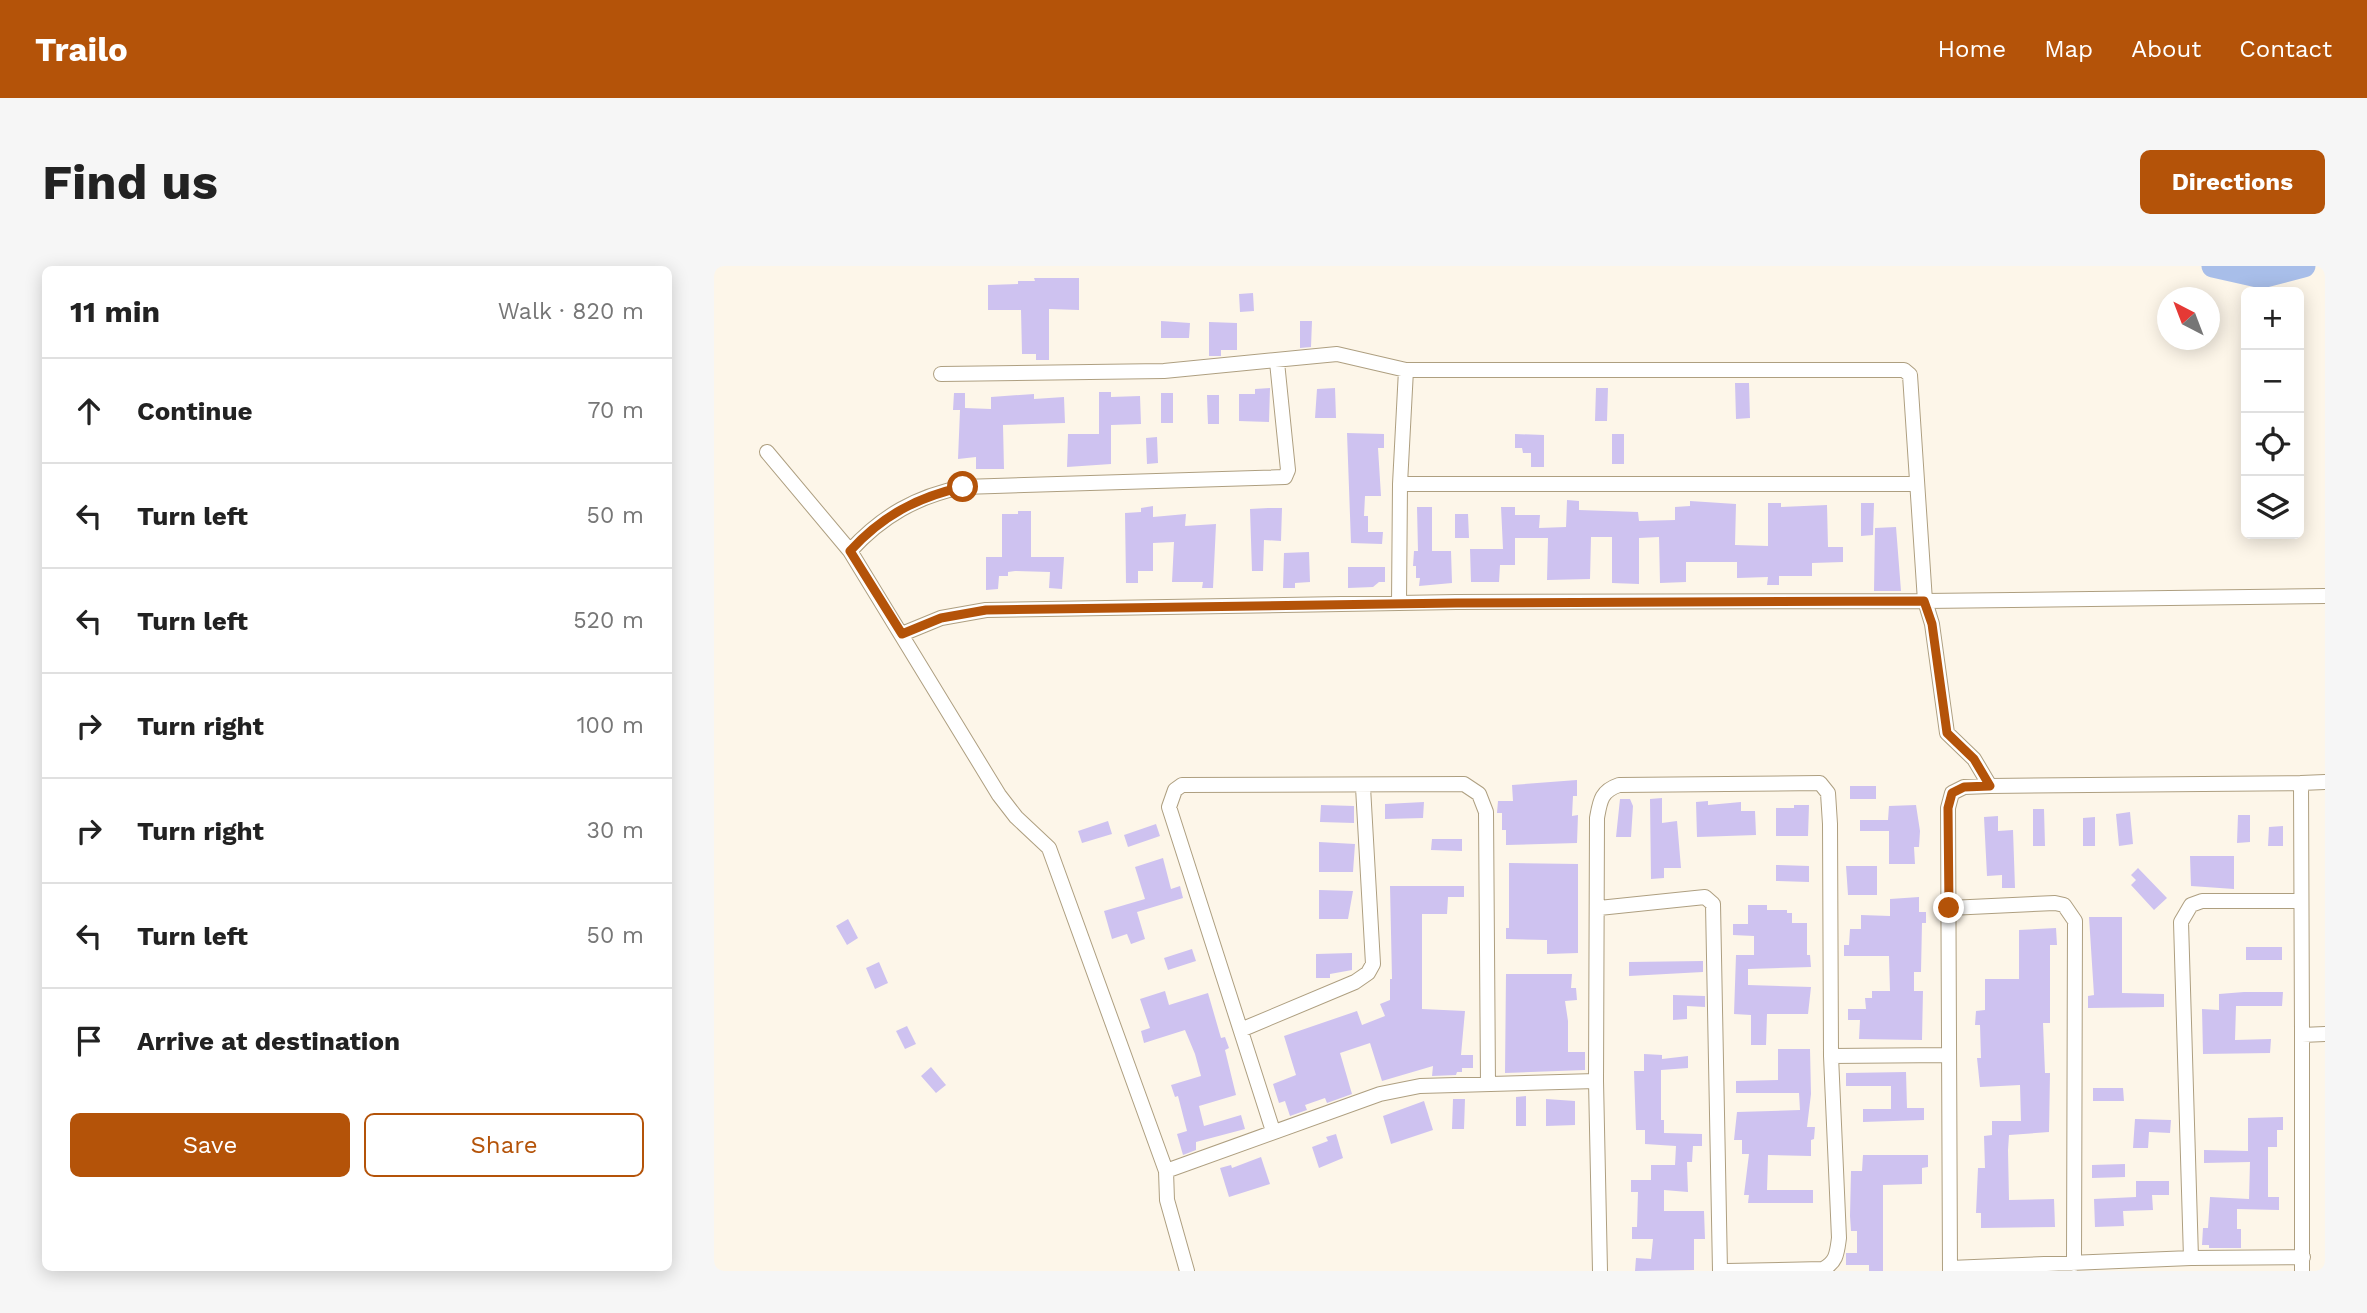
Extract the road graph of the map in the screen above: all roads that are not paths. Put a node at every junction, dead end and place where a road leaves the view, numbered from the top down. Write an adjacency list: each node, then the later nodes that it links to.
1 (1277, 362): 2 (street); 3 (street); 7 (street)
2 (1406, 370): 5 (street); 6 (street)
3 (941, 374)
4 (767, 452): 7 (street)
5 (1400, 484): 6 (street); 10 (street)
6 (1915, 484): 9 (street)
7 (850, 551): 11 (street)
8 (2325, 596): 9 (street)
9 (1924, 601): 10 (street); 14 (street)
10 (1399, 603): 11 (street)
11 (902, 634): 27 (street)
12 (2325, 782): 13 (street)
13 (2301, 783): 14 (street); 16 (street)
14 (1990, 786): 18 (street)
15 (1363, 787): 19 (street); 19 (street); 25 (street)
16 (2301, 901): 21 (street); 28 (street)
17 (1599, 908): 23 (street); 24 (street); 34 (street)
18 (1949, 908): 22 (street); 29 (street)
19 (1242, 1029): 26 (street)
20 (2325, 1034): 21 (street)
21 (2302, 1035): 30 (street)
22 (1949, 1055): 23 (street); 31 (street)
23 (1831, 1056): 35 (street)
24 (1596, 1081): 25 (street); 33 (street)
25 (1488, 1084): 26 (street)
26 (1273, 1132): 27 (street)
27 (1166, 1171): 32 (street)
28 (2191, 1258): 29 (street); 30 (street)
29 (2074, 1264): 31 (street)
30 (2303, 1264)
31 (1950, 1269)
32 (1187, 1271)
33 (1600, 1271)
34 (1720, 1271)
35 (1727, 1271)

